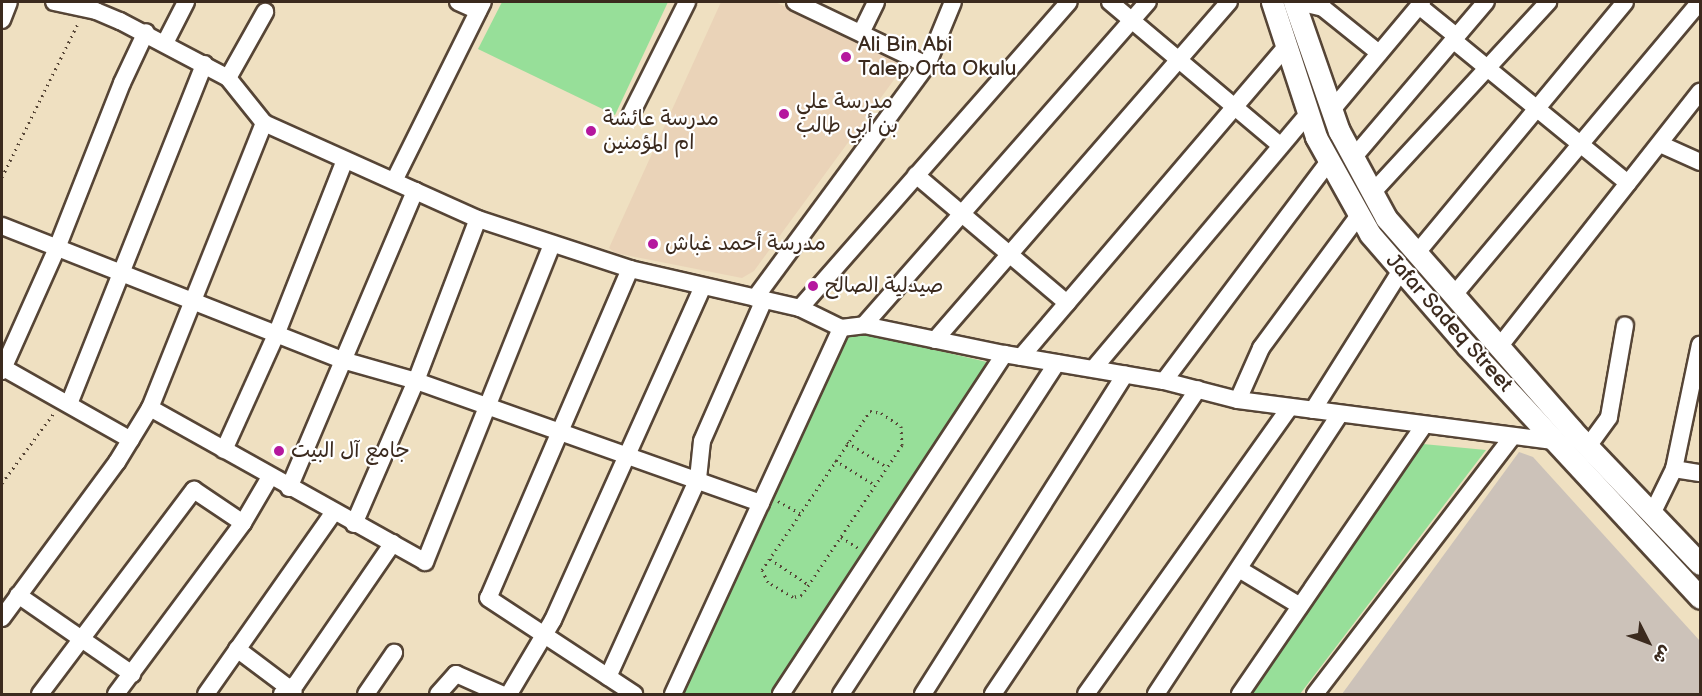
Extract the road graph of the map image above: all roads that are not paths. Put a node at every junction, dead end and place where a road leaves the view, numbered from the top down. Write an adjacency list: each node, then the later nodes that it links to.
1 (9, 2): 23 (street)
2 (54, 2): 21 (street)
3 (186, 2): 28 (street)
4 (458, 2): 20 (street)
5 (687, 2): 40 (street)
6 (795, 2): 26 (street)
7 (876, 2): 26 (street)
8 (953, 2): 33 (street)
9 (1069, 2): 50 (street)
10 (1110, 2): 24 (street)
11 (1148, 2): 24 (street)
12 (1228, 2): 31 (street)
13 (1272, 2): 29 (main road, Jafar Sadeq Street)
14 (1296, 2): 30 (street); 39 (main road, Jafar Sadeq Street)
15 (1486, 2): 27 (street)
16 (1548, 2): 34 (street)
17 (1625, 2): 38 (street)
18 (1701, 2): 43 (street)
19 (1420, 4): 27 (street); 30 (street)
20 (481, 6): 51 (street)
21 (94, 7): 25 (street)
22 (265, 12): 35 (street)
23 (2, 20)
24 (1132, 20): 31 (street); 55 (street)
25 (146, 32): 28 (street); 60 (street)
26 (861, 33): 33 (street)
27 (1455, 38): 34 (street); 46 (street)
28 (165, 43): 32 (street)
29 (1286, 47): 37 (street); 41 (main road, Jafar Sadeq Street)
30 (1379, 53): 39 (street)
31 (1178, 59): 37 (street); 62 (street)
32 (204, 64): 35 (street); 65 (street)
33 (927, 65): 68 (street)
34 (1488, 69): 38 (street); 54 (street)
35 (228, 78): 42 (street)
36 (1701, 92): 44 (street)
37 (1235, 107): 45 (street); 70 (street)
38 (1538, 110): 43 (street); 61 (street)
39 (1331, 111): 46 (main road, Jafar Sadeq Street)
40 (631, 114)
41 (1308, 114): 45 (street); 48 (main road, Jafar Sadeq Street)
42 (264, 123): 47 (street); 69 (street)
43 (1579, 143): 52 (street); 67 (street)
44 (1660, 144): 49 (street); 52 (street)
45 (1280, 145): 83 (street)
46 (1353, 158): 54 (main road, Jafar Sadeq Street)
47 (345, 160): 51 (street); 75 (street)
48 (1329, 161): 56 (main road, Jafar Sadeq Street); 87 (street)
49 (1701, 162)
50 (916, 175): 55 (street); 71 (street)
51 (394, 181): 53 (street)
52 (1628, 183): 78 (street)
53 (415, 190): 57 (street); 81 (street)
54 (1372, 193): 61 (main road, Jafar Sadeq Street)
55 (961, 214): 62 (street); 72 (street)
56 (1359, 215): 64 (main road, Jafar Sadeq Street); 89 (street)
57 (478, 219): 59 (street); 86 (street)
58 (2, 226): 60 (street)
59 (552, 245): 63 (street); 93 (street)
60 (57, 248): 65 (street); 84 (street)
61 (1416, 254): 67 (main road, Jafar Sadeq Street)
62 (1009, 255): 70 (street); 76 (street)
63 (630, 269): 66 (street); 97 (street)
64 (1401, 270): 94 (street); 100 (main road, Jafar Sadeq Street)
65 (123, 273): 69 (street); 90 (street)
66 (702, 288): 68 (street); 103 (street)
67 (1453, 296): 78 (main road, Jafar Sadeq Street)
68 (759, 299): 71 (street); 107 (street)
69 (193, 301): 75 (street); 92 (street)
70 (1067, 303): 80 (street)
71 (800, 308): 74 (street)
72 (864, 325): 74 (street); 76 (street)
73 (1625, 325): 101 (street)
74 (841, 328): 109 (street)
75 (276, 335): 81 (street); 102 (street)
76 (935, 340): 79 (street)
77 (1701, 345): 104 (street)
78 (1499, 347): 101 (main road, Jafar Sadeq Street)
79 (1004, 354): 80 (street); 137 (street)
80 (1021, 357): 82 (street)
81 (342, 360): 86 (street); 108 (street)
82 (1057, 363): 83 (street); 138 (street)
83 (1094, 368): 85 (street)
84 (2, 369): 90 (street)
85 (1125, 374): 87 (street); 139 (street)
86 (416, 381): 93 (street); 113 (street)
87 (1164, 381): 88 (street)
88 (1198, 389): 89 (street); 140 (street)
89 (1238, 400): 91 (street)
90 (66, 402): 99 (street)
91 (1290, 407): 94 (street); 141 (street)
92 (150, 408): 99 (street); 102 (street)
93 (487, 408): 97 (street); 114 (street)
94 (1313, 410): 95 (street)
95 (1340, 414): 96 (street); 116 (street)
96 (1424, 425): 98 (street); 119 (street)
97 (558, 435): 103 (street); 121 (street)
98 (1512, 437): 100 (street); 144 (street)
99 (131, 440): 117 (street)
100 (1555, 441): 118 (main road, Jafar Sadeq Street)
101 (1588, 446): 111 (main road, Jafar Sadeq Street)
102 (224, 450): 106 (street)
103 (625, 458): 107 (street); 121 (street)
104 (1674, 469): 105 (street); 111 (street)
105 (1701, 473)
106 (270, 477): 108 (street); 112 (street)
107 (698, 479): 109 (street); 126 (street)
108 (289, 488): 110 (street)
109 (763, 499): 136 (street)
110 (333, 513): 113 (street); 123 (street)
111 (1653, 514): 115 (main road, Jafar Sadeq Street)
112 (243, 523): 122 (street); 125 (street)
113 (354, 524): 114 (street)
114 (393, 543): 127 (street)
115 (1701, 564)
116 (1239, 569): 119 (street); 142 (street)
117 (18, 596): 120 (street); 122 (street)
118 (1701, 598)
119 (1300, 606): 143 (street)
120 (2, 618)
121 (543, 632): 126 (street); 134 (street)
122 (82, 641): 125 (street); 128 (street)
123 (237, 649): 127 (street); 130 (street)
124 (394, 653): 131 (street)
125 (132, 674): 129 (street)
126 (608, 677): 135 (street)
127 (289, 692)
128 (40, 694)
129 (116, 694)
130 (206, 694)
131 (366, 694)
132 (438, 694): 133 (street)
133 (501, 694)
134 (509, 694)
135 (634, 694)
136 (673, 694)
137 (781, 694)
138 (841, 694)
139 (923, 694)
140 (993, 694)
141 (1086, 694)
142 (1156, 694)
143 (1240, 694)
144 (1315, 694)

